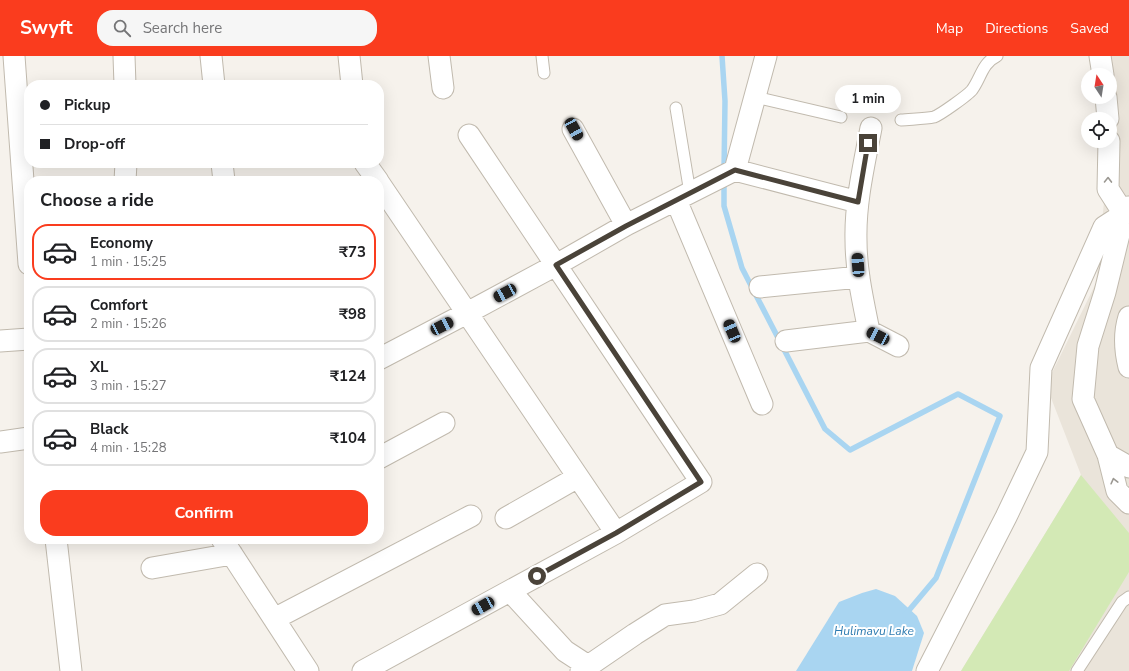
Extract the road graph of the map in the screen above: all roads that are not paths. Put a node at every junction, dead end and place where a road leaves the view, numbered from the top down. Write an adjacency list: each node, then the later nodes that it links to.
1 (14, 56): 26 (street)
2 (124, 56): 12 (street)
3 (211, 56): 13 (street)
4 (349, 56): 14 (street)
5 (439, 56): 15 (street)
6 (542, 56): 11 (lane)
7 (766, 56): 16 (street)
8 (997, 56): 19 (lane)
9 (1100, 56): 10 (street)
10 (1102, 68)
11 (544, 73)
12 (125, 80)
13 (213, 80)
14 (351, 80)
15 (443, 88)
16 (755, 97): 18 (lane); 24 (street)
17 (676, 108): 27 (lane)
18 (841, 117)
19 (901, 120)
20 (871, 128): 28 (street)
21 (574, 129): 30 (street)
22 (469, 135): 31 (street)
23 (1109, 148): 29 (street, one-way to 23)
24 (728, 174): 27 (street); 28 (street)
25 (384, 191): 34 (street)
26 (24, 195)
27 (683, 197): 30 (street); 43 (street)
28 (858, 202): 32 (street)
29 (1127, 210): 48 (street); 66 (street)
30 (626, 226): 31 (street)
31 (556, 265): 34 (street); 54 (street)
32 (859, 277): 33 (street); 36 (street)
33 (760, 287)
34 (467, 313): 41 (street); 50 (street)
35 (1129, 317): 42 (street)
36 (869, 331): 39 (street); 40 (street)
37 (24, 339): 38 (street)
38 (0, 341)
39 (786, 341)
40 (898, 346)
41 (384, 356)
42 (1129, 367)
43 (762, 404)
44 (444, 423): 47 (street)
45 (24, 439): 46 (street)
46 (0, 442)
47 (384, 455)
48 (1108, 455): 49 (street); 51 (street, one-way to 48)
49 (1129, 467)
50 (578, 477): 53 (street); 54 (street)
51 (1129, 503)
52 (471, 516): 61 (street)
53 (506, 518)
54 (616, 533): 59 (street)
55 (57, 544): 63 (street)
56 (228, 544): 57 (street); 61 (street)
57 (152, 568)
58 (757, 574): 62 (street)
59 (510, 591): 62 (street); 65 (street)
60 (1129, 598): 67 (lane)
61 (274, 619): 64 (street)
62 (585, 668)
63 (72, 671)
64 (308, 671)
65 (363, 671)
66 (927, 671)
67 (1077, 671)

